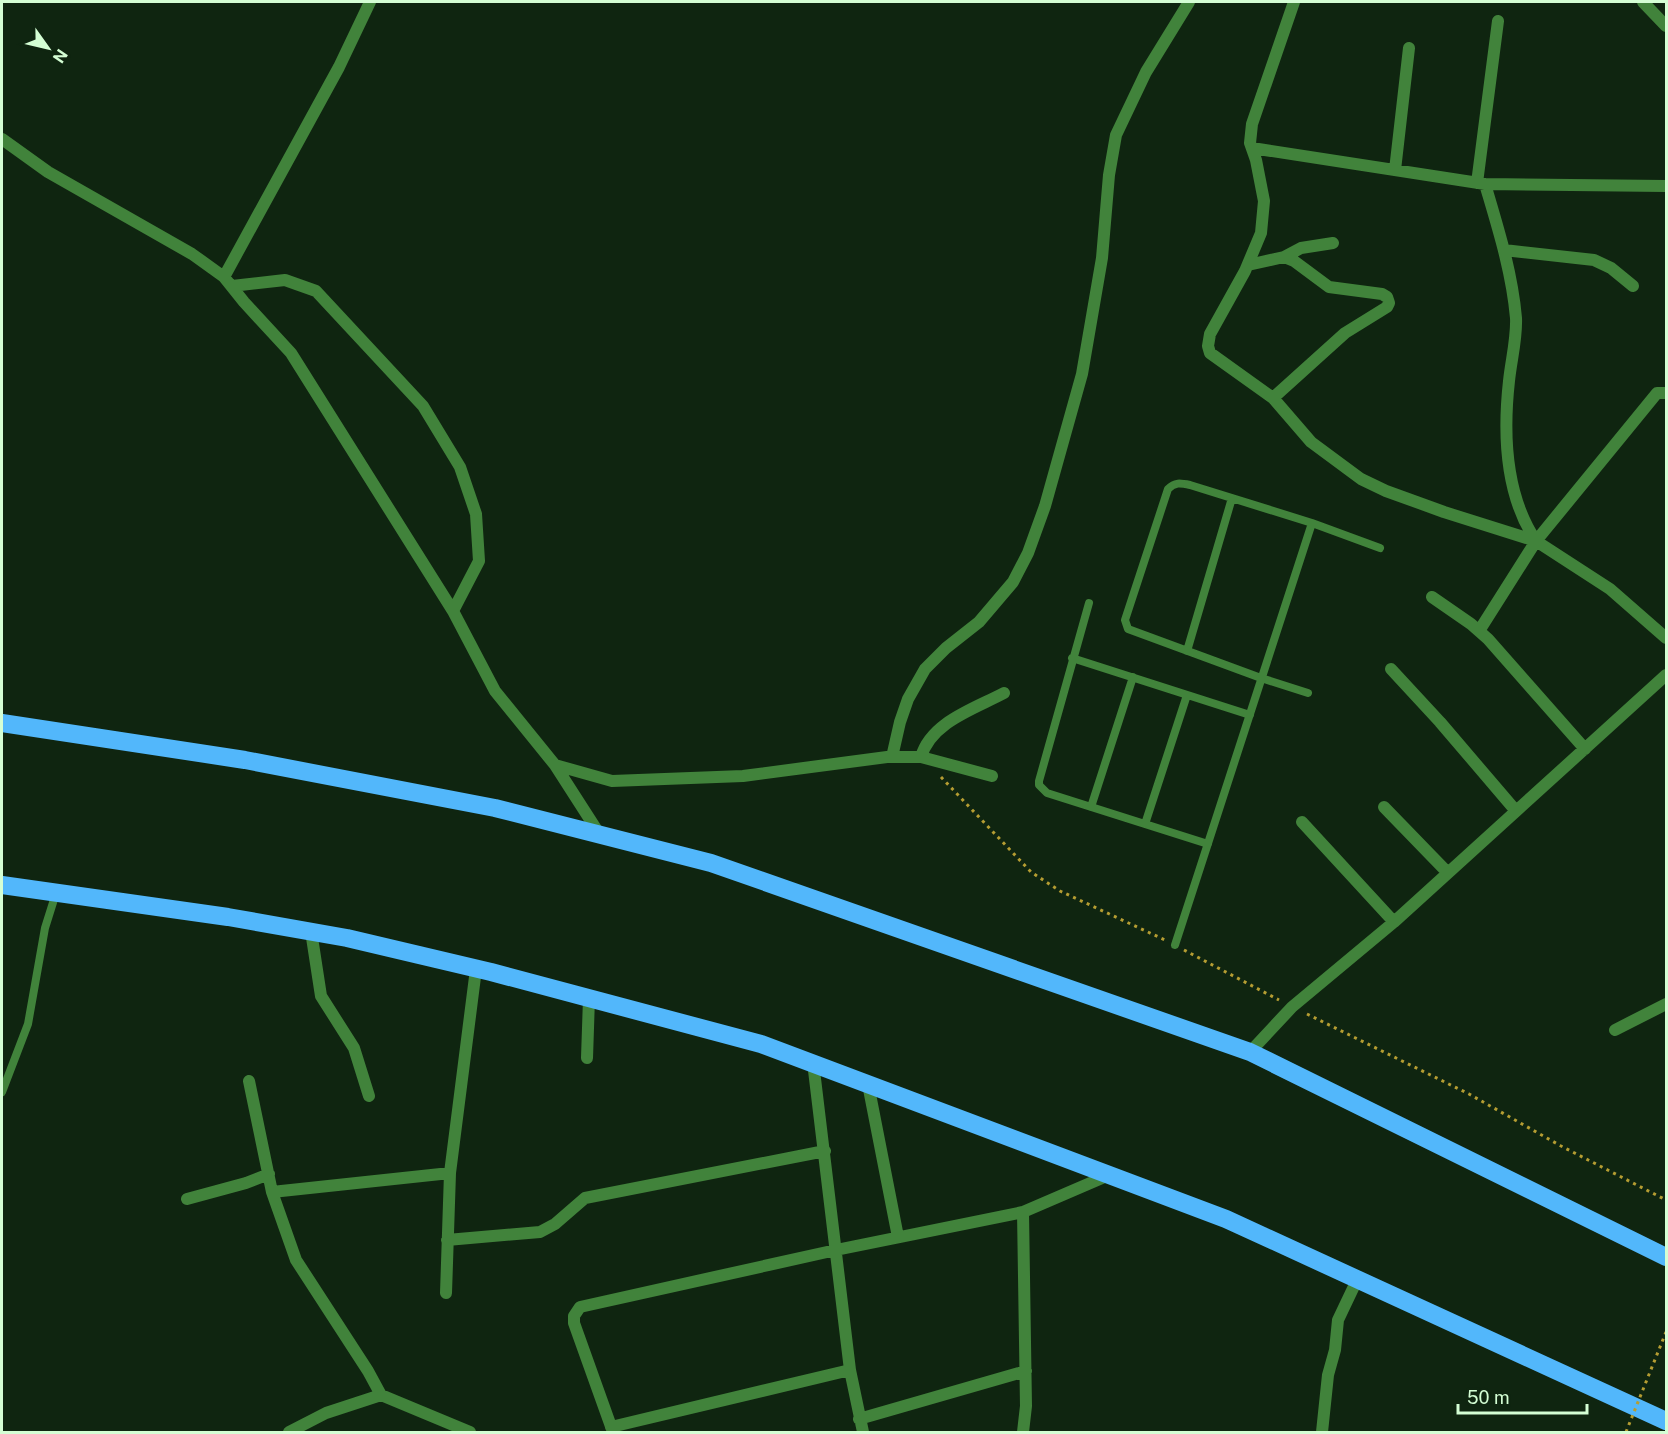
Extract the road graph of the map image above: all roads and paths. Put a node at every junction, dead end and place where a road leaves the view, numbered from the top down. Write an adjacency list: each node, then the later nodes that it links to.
1 (370, 2): 17 (street)
2 (1189, 2): 42 (street)
3 (1294, 2): 9 (street)
4 (1643, 2): 6 (street)
5 (1498, 21): 11 (street)
6 (1666, 26)
7 (1409, 48): 10 (street)
8 (2, 139): 17 (street)
9 (1252, 148): 10 (street); 16 (street)
10 (1395, 170): 11 (street)
11 (1481, 183): 12 (street); 14 (street)
12 (1666, 186)
13 (1333, 243): 15 (street)
14 (1504, 250): 18 (street); 23 (street)
15 (1284, 257): 16 (street); 20 (street)
16 (1248, 265): 20 (street)
17 (228, 281): 27 (street); 27 (street)
18 (1633, 286)
19 (1666, 393): 23 (street)
20 (1273, 398): 23 (street)
21 (1232, 498): 22 (lane); 30 (lane); 30 (lane)
22 (1312, 523): 24 (lane); 35 (lane)
23 (1536, 541): 28 (street); 29 (street)
24 (1380, 548)
25 (1432, 597): 28 (street)
26 (1089, 603): 31 (lane)
27 (453, 611): 44 (street)
28 (1479, 631): 41 (street)
29 (1666, 638)
30 (1187, 651): 35 (lane)
31 (1072, 658): 34 (lane); 46 (lane)
32 (1391, 669): 48 (street)
33 (1666, 675): 41 (street)
34 (1132, 677): 38 (lane); 46 (lane)
35 (1262, 678): 37 (lane); 39 (lane)
36 (1004, 693): 43 (street)
37 (1308, 693)
38 (1187, 695): 39 (lane); 50 (lane)
39 (1250, 715): 52 (lane)
40 (2, 723): 51 (highway)
41 (1585, 749): 48 (street)
42 (892, 757): 43 (street); 44 (street)
43 (921, 757): 45 (street)
44 (555, 765): 51 (street)
45 (992, 776)
46 (1090, 807): 50 (lane)
47 (1384, 807): 53 (street)
48 (1516, 811): 53 (street)
49 (1302, 822): 56 (street)
50 (1145, 824): 52 (lane)
51 (600, 835): 63 (highway)
52 (1208, 844): 58 (lane)
53 (1448, 873): 56 (street)
54 (2, 885): 55 (highway)
55 (56, 892): 57 (highway); 68 (lane)
56 (1394, 922): 63 (street)
57 (311, 931): 59 (highway); 69 (street)
58 (1175, 945)
59 (476, 969): 60 (highway); 71 (street)
60 (589, 998): 64 (street); 65 (highway)
61 (1666, 1004): 62 (street)
62 (1615, 1030)
63 (1250, 1052): 80 (highway)
64 (587, 1058)
65 (813, 1062): 67 (highway); 70 (street)
66 (249, 1081): 72 (street)
67 (868, 1084): 73 (highway); 77 (street)
68 (2, 1092)
69 (369, 1096)
70 (825, 1151): 78 (street); 79 (street)
71 (450, 1173): 74 (street); 78 (street)
72 (268, 1174): 74 (street); 75 (street)
73 (1109, 1175): 76 (street); 81 (highway)
74 (272, 1192): 86 (street)
75 (187, 1199)
76 (1023, 1212): 77 (street); 85 (street)
77 (898, 1237): 79 (street)
78 (447, 1239): 82 (street)
79 (836, 1250): 84 (street); 89 (street)
80 (1666, 1257)
81 (1357, 1280): 88 (highway); 94 (street)
82 (446, 1293)
83 (1666, 1332): 95 (path, bridge)
84 (850, 1370): 87 (street); 89 (street)
85 (1026, 1371): 87 (street); 93 (street)
86 (381, 1395): 90 (street); 91 (street)
87 (859, 1419): 92 (street)
88 (1666, 1421)
89 (612, 1430)
90 (289, 1432)
91 (470, 1432)
92 (863, 1432)
93 (1023, 1432)
94 (1323, 1432)
95 (1626, 1432)

